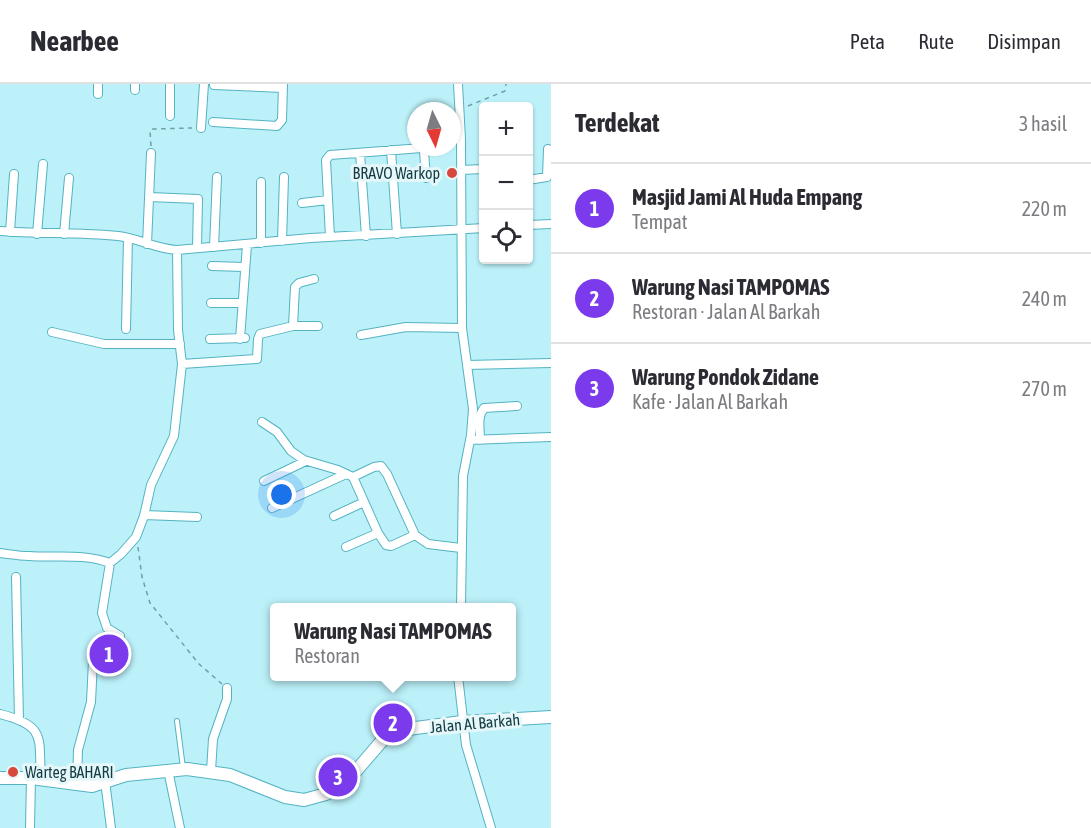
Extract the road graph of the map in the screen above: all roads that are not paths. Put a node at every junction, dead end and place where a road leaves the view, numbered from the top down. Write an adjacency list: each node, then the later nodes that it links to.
1 (98, 84): 6 (street)
2 (170, 84): 8 (street)
3 (458, 84): 7 (street)
4 (209, 85): 5 (street); 10 (street)
5 (283, 86): 9 (street)
6 (98, 94)
7 (459, 102)
8 (170, 116)
9 (213, 122)
10 (201, 128)
11 (407, 149): 13 (street)
12 (548, 149): 26 (street)
13 (391, 150): 15 (street); 39 (street)
14 (151, 153): 28 (street)
15 (360, 153): 29 (street); 40 (street)
16 (425, 156): 25 (street)
17 (459, 156): 20 (street)
18 (43, 164): 37 (street)
19 (479, 169): 20 (street)
20 (461, 170): 34 (street)
21 (14, 174): 36 (street)
22 (217, 177): 47 (street)
23 (284, 177): 43 (street)
24 (69, 178): 38 (street)
25 (426, 178)
26 (533, 179)
27 (261, 182): 44 (street)
28 (149, 197): 45 (street); 48 (street)
29 (328, 200): 30 (street); 41 (street)
30 (302, 203)
31 (533, 225): 32 (street)
32 (551, 225)
33 (479, 228): 34 (street)
34 (461, 229): 39 (street); 57 (street)
35 (0, 231): 36 (street)
36 (10, 232): 37 (street)
37 (37, 234): 38 (street)
38 (64, 234): 42 (street)
39 (397, 234): 40 (street)
40 (366, 236): 41 (street)
41 (330, 237): 43 (street)
42 (128, 238): 45 (street); 58 (street)
43 (282, 241): 44 (street)
44 (261, 243): 46 (street)
45 (147, 244): 49 (street)
46 (247, 244): 47 (street); 51 (street)
47 (214, 247): 48 (street)
48 (197, 248): 49 (street)
49 (177, 250): 62 (street)
50 (212, 266): 51 (street)
51 (244, 267): 54 (street)
52 (314, 279): 55 (street)
53 (211, 303): 54 (street)
54 (242, 303): 61 (street)
55 (293, 326): 56 (street); 64 (street)
56 (318, 326)
57 (462, 328): 60 (street); 65 (street)
58 (126, 329)
59 (51, 332): 62 (street)
60 (361, 335)
61 (210, 339)
62 (180, 344): 64 (street)
63 (551, 363): 65 (street)
64 (182, 364): 76 (street)
65 (467, 365): 69 (street)
66 (517, 406): 70 (street)
67 (262, 422): 71 (street)
68 (551, 437): 70 (street)
69 (470, 440): 70 (street); 82 (street)
70 (480, 440)
71 (306, 461): 72 (street); 73 (street)
72 (349, 475): 74 (street); 75 (street); 80 (street)
73 (264, 481)
74 (364, 502): 77 (street); 79 (street)
75 (272, 508)
76 (144, 515): 78 (street); 84 (street)
77 (334, 516)
78 (197, 517)
79 (378, 533): 80 (street); 81 (street)
80 (415, 535): 82 (street)
81 (346, 547)
82 (461, 548): 86 (street)
83 (0, 553): 84 (street)
84 (110, 563): 87 (street)
85 (16, 577): 93 (street)
86 (461, 603)
87 (120, 636)
88 (93, 661): 102 (street)
89 (458, 681): 95 (street)
90 (227, 688): 98 (street)
91 (0, 714): 93 (street)
92 (551, 717): 95 (street, Jalan Al Barkah)
93 (19, 720): 100 (street)
94 (177, 721): 96 (lane)
95 (462, 722): 98 (street, Jalan Al Barkah); 106 (street)
96 (183, 769): 97 (street, Jalan Al Barkah); 98 (street, Jalan Al Barkah)
97 (168, 770): 101 (street, Jalan Al Barkah); 105 (street)
98 (211, 771)
99 (0, 778): 100 (street, Jalan Al Barkah)
100 (36, 778): 102 (street, Jalan Al Barkah); 103 (street)
101 (105, 781): 102 (street, Jalan Al Barkah); 104 (street)
102 (77, 785)
103 (30, 828)
104 (111, 828)
105 (180, 828)
106 (491, 828)

